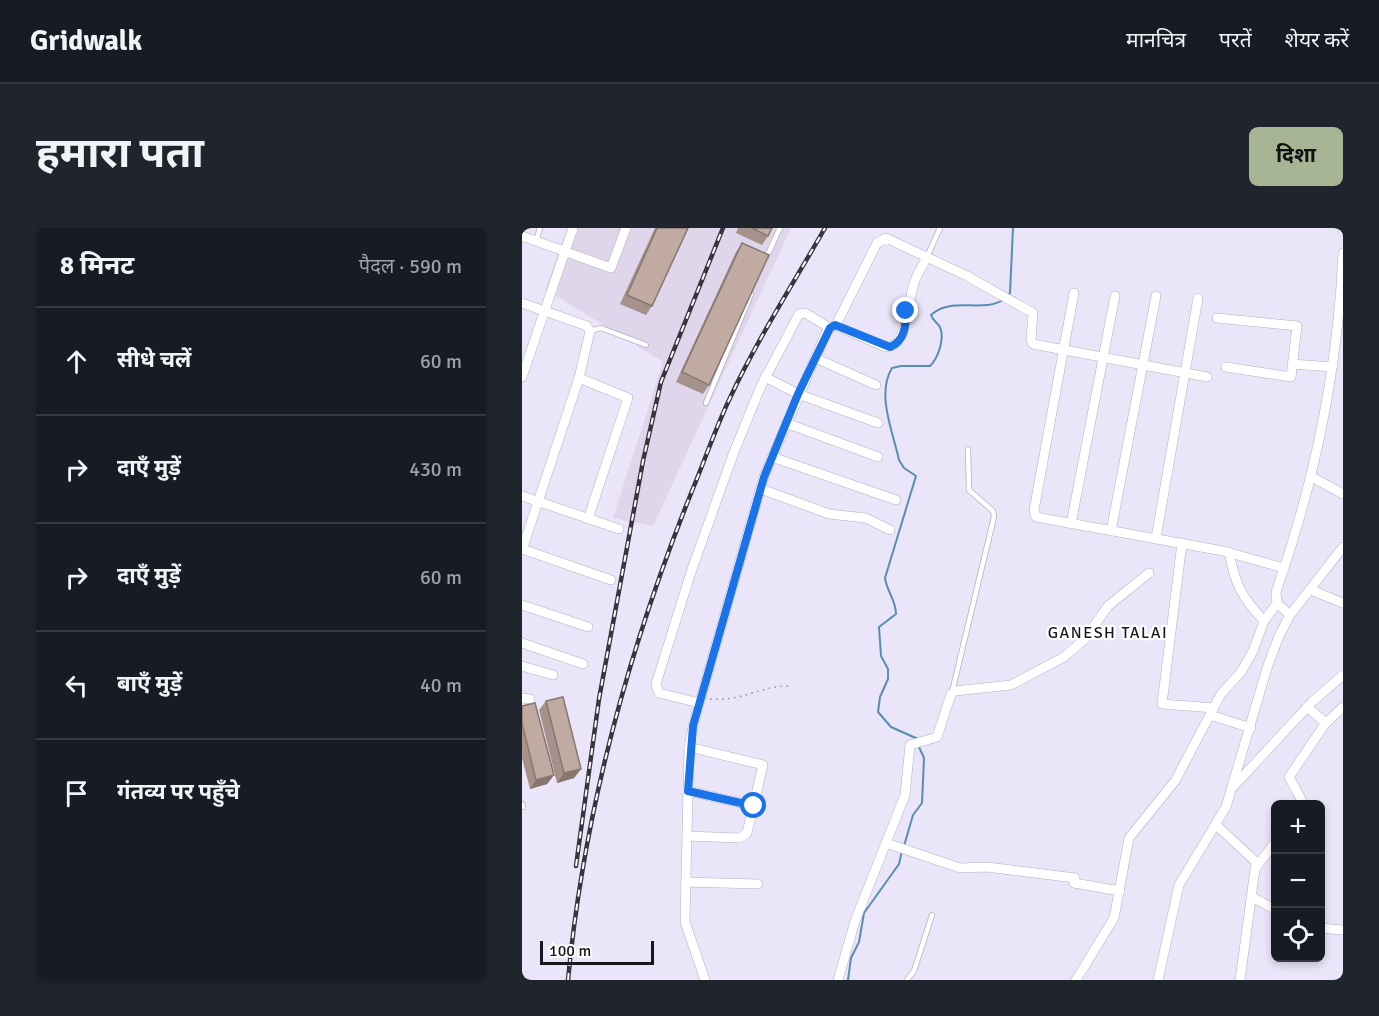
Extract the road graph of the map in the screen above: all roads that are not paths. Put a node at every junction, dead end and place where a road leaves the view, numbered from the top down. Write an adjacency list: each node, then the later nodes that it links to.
1 (540, 228): 7 (lane)
2 (573, 228): 8 (street)
3 (626, 228): 8 (street)
4 (780, 228): 11 (lane)
5 (940, 228): 10 (lane)
6 (522, 236): 7 (street)
7 (537, 241): 8 (street)
8 (565, 250): 19 (street)
9 (1343, 254): 18 (street)
10 (927, 257): 21 (street); 21 (street); 24 (street)
11 (764, 264)
12 (755, 285): 38 (lane)
13 (1074, 294): 24 (street)
14 (1115, 296): 26 (street)
15 (1156, 296): 28 (street)
16 (1198, 298): 31 (street)
17 (522, 303): 19 (street)
18 (1341, 305): 30 (street)
19 (545, 312): 22 (street); 32 (street)
20 (1216, 318): 27 (street)
21 (832, 327): 25 (street); 33 (street)
22 (590, 331): 23 (lane); 35 (street)
23 (646, 345)
24 (1065, 350): 26 (street); 51 (street)
25 (815, 358): 36 (street); 37 (street)
26 (1103, 358): 28 (street); 51 (street)
27 (1292, 364): 29 (street); 30 (street)
28 (1141, 365): 31 (street); 54 (street)
29 (1226, 367)
30 (1332, 367): 44 (street)
31 (1186, 373): 34 (street); 55 (street)
32 (522, 377)
33 (765, 377): 37 (street); 76 (street)
34 (1207, 377)
35 (579, 378): 49 (street); 50 (street)
36 (876, 386)
37 (798, 394): 39 (street); 40 (street)
38 (706, 403)
39 (786, 423): 42 (street); 43 (street)
40 (878, 423)
41 (968, 449): 75 (lane)
42 (772, 457): 45 (street); 48 (street)
43 (878, 457)
44 (1310, 476): 46 (street); 60 (street)
45 (761, 489): 53 (street); 76 (street)
46 (1343, 494)
47 (522, 496): 49 (street)
48 (896, 500)
49 (539, 501): 50 (street); 58 (street)
50 (588, 519): 52 (street)
51 (1071, 524): 54 (street)
52 (619, 530)
53 (890, 530)
54 (1111, 531): 55 (street)
55 (1156, 538): 56 (street)
56 (1182, 543): 59 (street); 79 (street)
57 (1343, 547): 63 (street)
58 (522, 549): 62 (street)
59 (1229, 552): 60 (street); 68 (street)
60 (1284, 568): 64 (street)
61 (1149, 573): 75 (street)
62 (611, 580)
63 (1311, 590): 65 (street); 67 (street)
64 (1277, 603): 67 (street); 68 (street)
65 (1343, 603)
66 (522, 605): 69 (street)
67 (1290, 615): 81 (street)
68 (1264, 621): 79 (street)
69 (588, 627)
70 (522, 643): 71 (street)
71 (584, 664)
72 (522, 666): 73 (street)
73 (553, 675)
74 (1343, 675): 77 (street)
75 (952, 692): 89 (street)
76 (700, 700): 82 (street)
77 (1307, 707): 80 (street); 83 (street)
78 (1343, 707): 80 (street)
79 (1212, 711): 81 (street); 94 (street)
80 (1326, 723): 85 (street)
81 (1251, 729): 83 (street)
82 (689, 747): 84 (street); 86 (street)
83 (1232, 788): 87 (street)
84 (688, 791): 86 (street); 88 (street)
85 (1301, 800)
86 (754, 806): 88 (street)
87 (1216, 825): 91 (street); 104 (street)
88 (687, 836): 92 (street)
89 (886, 843): 94 (street); 101 (street)
90 (1271, 847): 91 (street)
91 (1257, 867): 95 (street)
92 (685, 882): 93 (street); 100 (street)
93 (758, 884)
94 (1120, 891): 103 (street)
95 (1252, 897): 96 (street); 105 (street)
96 (1271, 908)
97 (932, 915): 102 (lane)
98 (1325, 928): 99 (street)
99 (1343, 930)
100 (705, 980)
101 (838, 980)
102 (908, 980)
103 (1076, 980)
104 (1158, 980)
105 (1240, 980)

